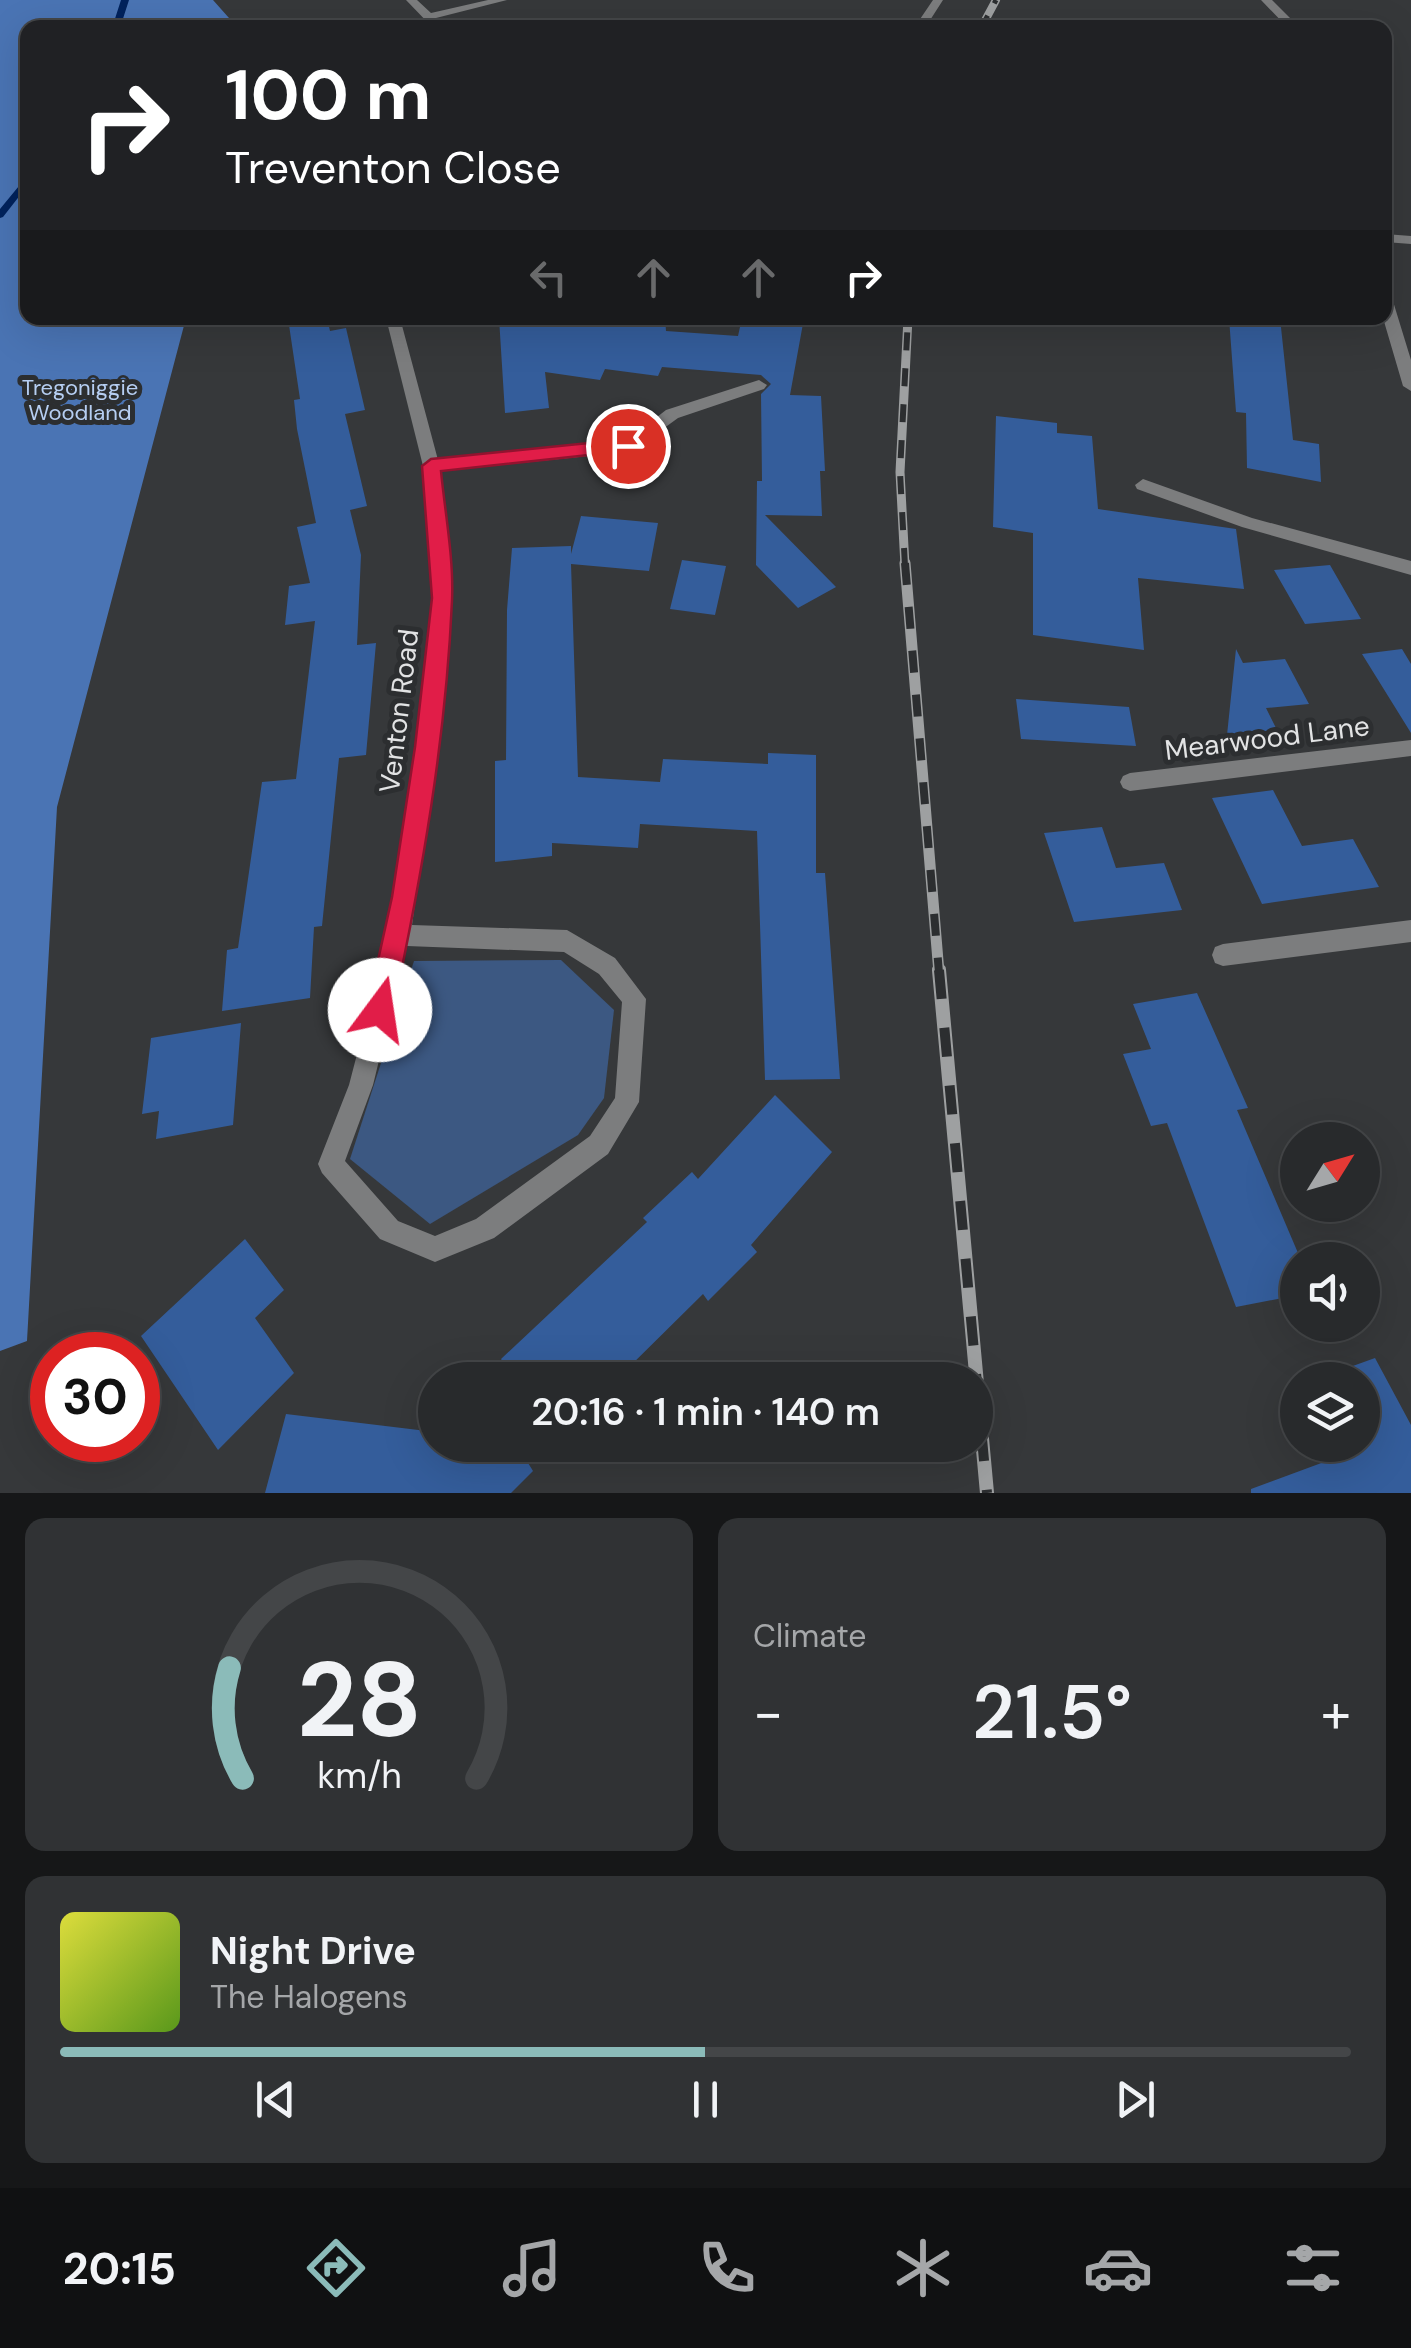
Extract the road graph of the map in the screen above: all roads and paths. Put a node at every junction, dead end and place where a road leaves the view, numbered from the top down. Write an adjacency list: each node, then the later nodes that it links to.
1 (411, 0): 4 (street)
2 (502, 0): 5 (street)
3 (1266, 0): 6 (street)
4 (433, 20)
5 (441, 20)
6 (1287, 20)
7 (1392, 322): 10 (street)
8 (395, 325): 11 (street, Venton Road)
9 (760, 385): 11 (street)
10 (1411, 386)
11 (431, 466): 17 (street, Venton Road)
12 (1142, 485): 13 (street)
13 (1411, 568)
14 (1411, 748): 15 (street, Mearwood Lane)
15 (1130, 782)
16 (1411, 931): 18 (street)
17 (399, 935): 17 (street, Venton Road)
18 (1223, 955)

